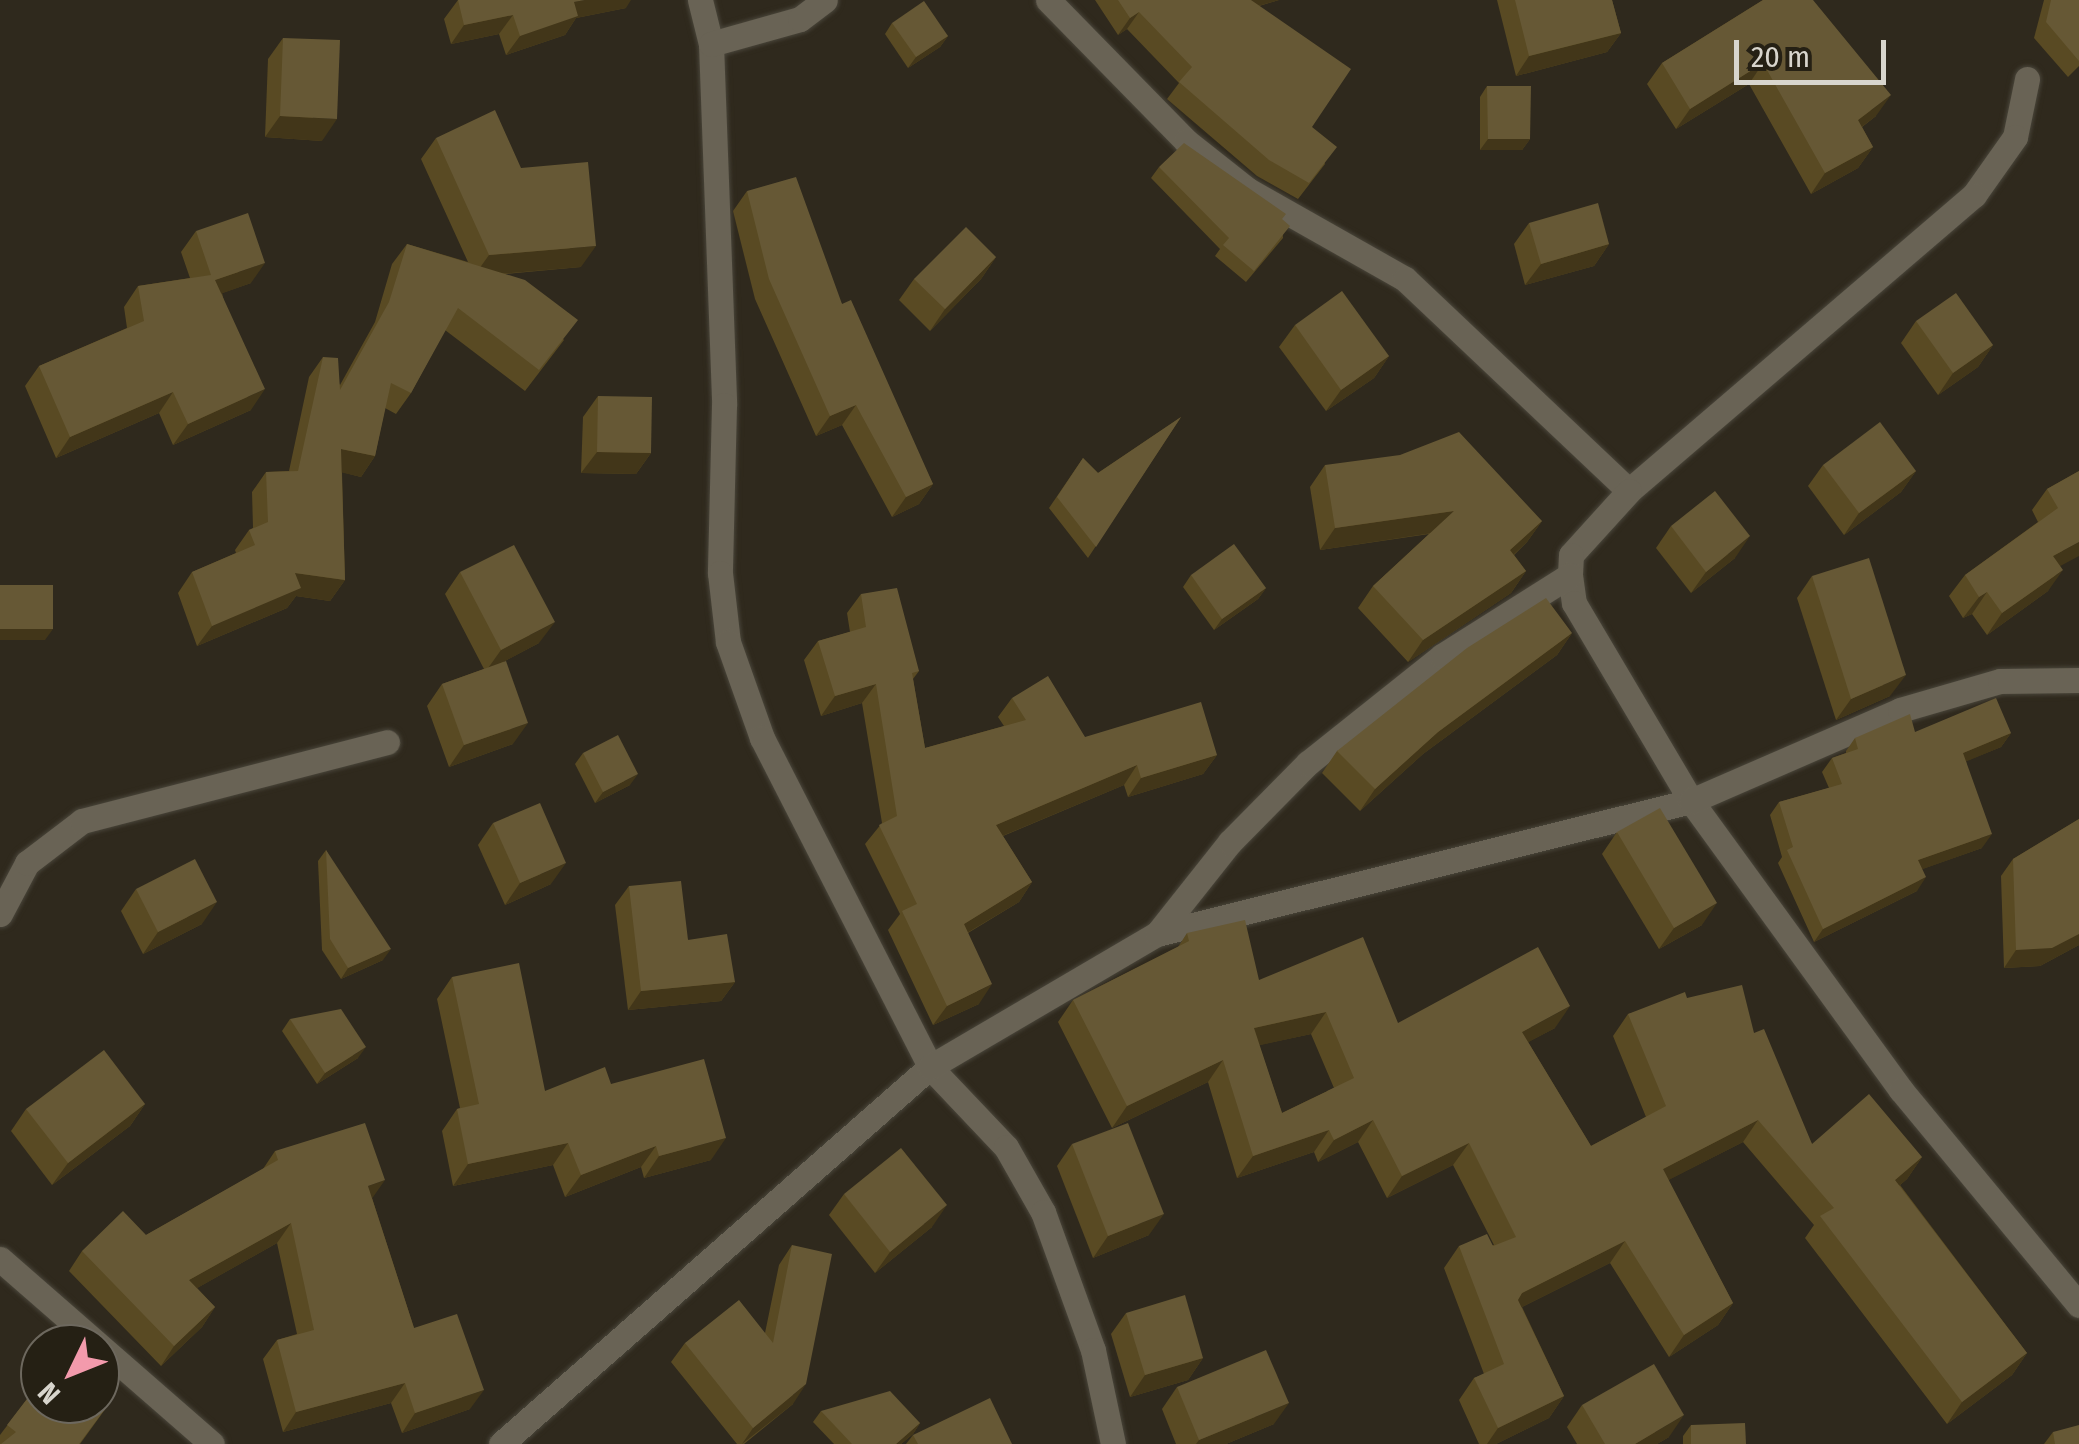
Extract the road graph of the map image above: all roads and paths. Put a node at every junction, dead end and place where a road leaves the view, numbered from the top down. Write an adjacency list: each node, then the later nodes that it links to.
1 (700, 0): 4 (street)
2 (825, 0): 4 (street)
3 (1048, 0): 6 (street)
4 (711, 44): 13 (street)
5 (2027, 79): 6 (street)
6 (1629, 491): 7 (street)
7 (1570, 575): 10 (street); 12 (street)
8 (2079, 680): 10 (street)
9 (387, 742): 11 (street)
10 (1691, 801): 12 (street); 15 (street)
11 (0, 914)
12 (1157, 934): 13 (street)
13 (930, 1067): 17 (street); 18 (street)
14 (0, 1259): 16 (street)
15 (2079, 1306)
16 (212, 1444)
17 (501, 1444)
18 (1113, 1444)

